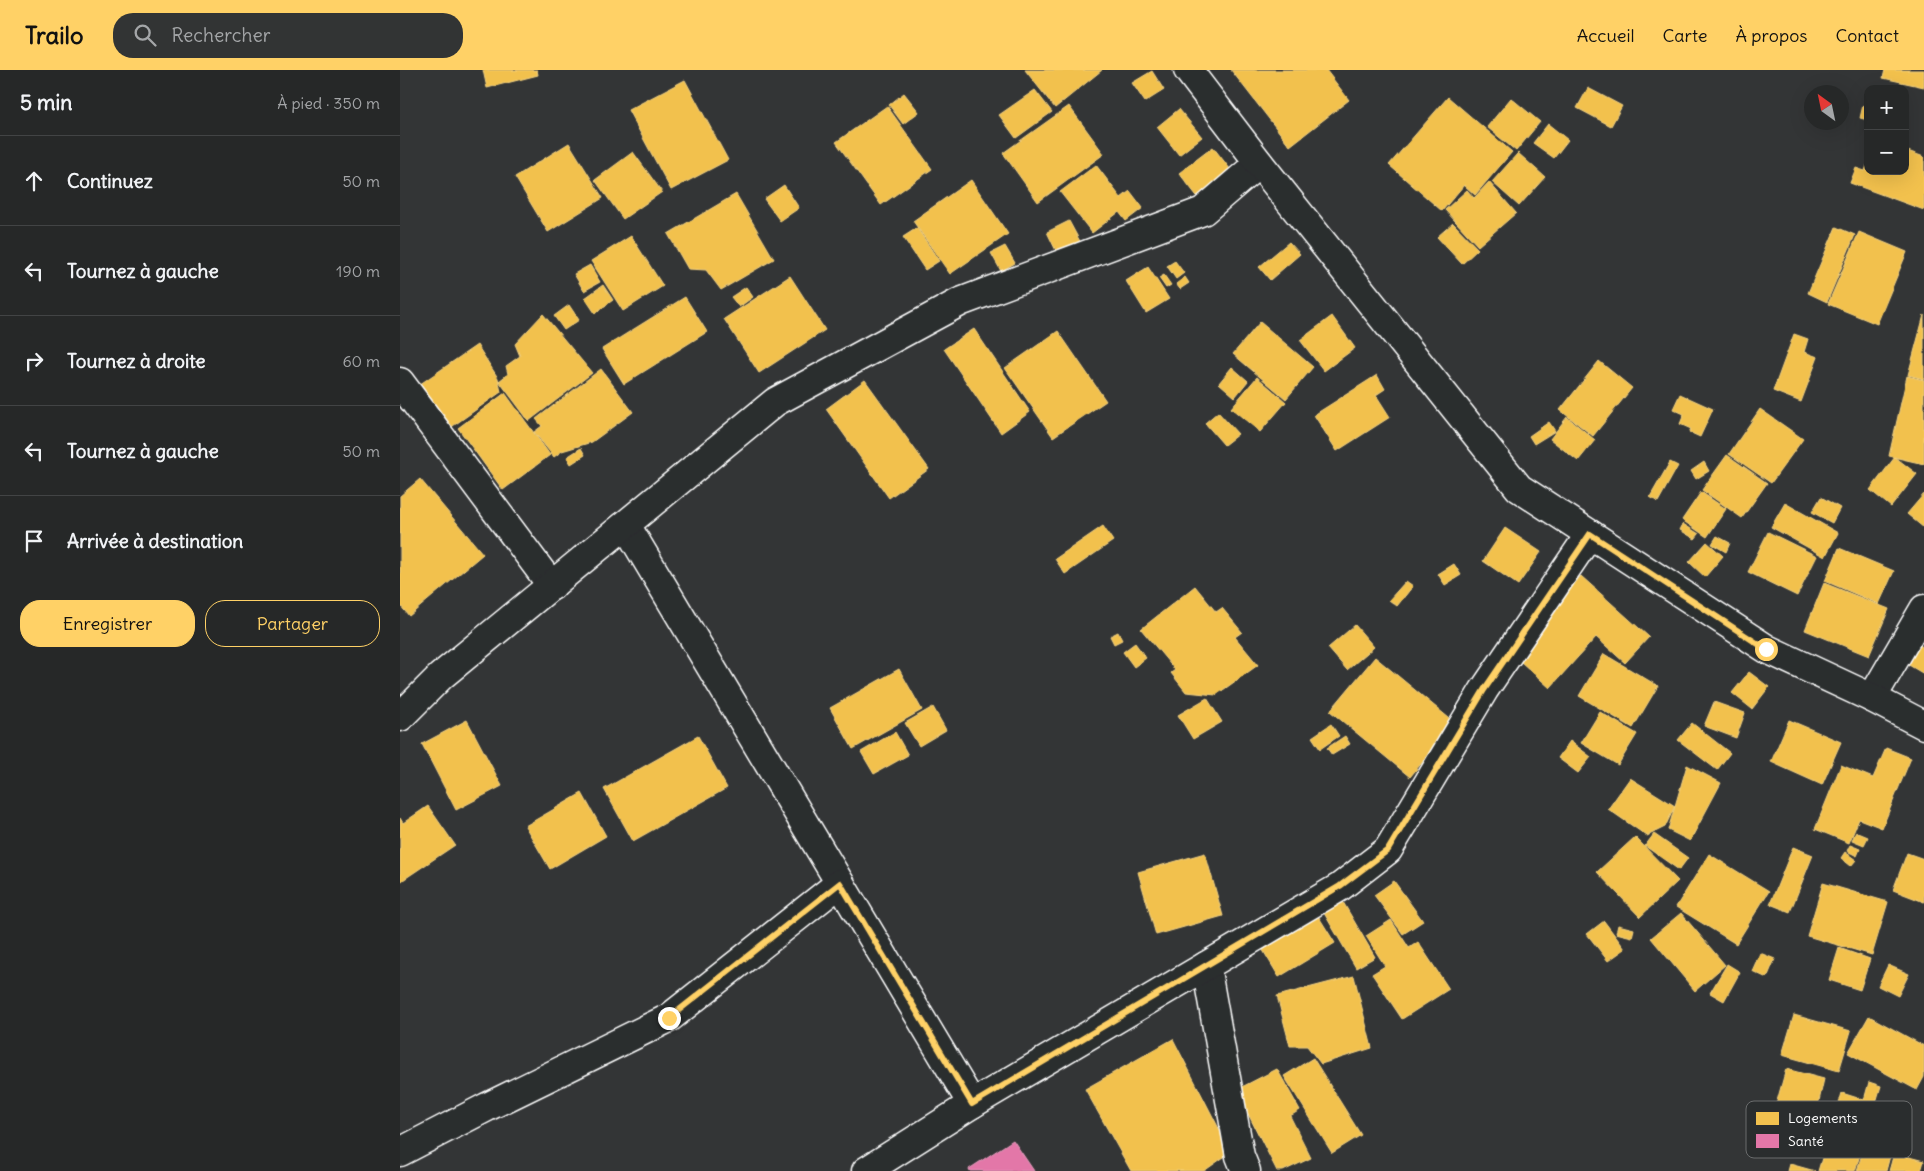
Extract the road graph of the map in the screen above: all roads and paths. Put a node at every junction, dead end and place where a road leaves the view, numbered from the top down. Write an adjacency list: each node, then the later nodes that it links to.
1 (1188, 70): 2 (street)
2 (1259, 162): 4 (street); 5 (street)
3 (400, 382): 6 (street)
4 (626, 526): 6 (street); 11 (street)
5 (1590, 534): 8 (street); 12 (street)
6 (552, 586): 9 (street)
7 (1924, 609): 8 (street)
8 (1872, 698): 10 (street)
9 (400, 717)
10 (1924, 726)
11 (840, 883): 13 (street); 14 (street)
12 (1206, 966): 13 (street); 16 (street)
13 (972, 1104): 15 (street)
14 (400, 1152)
15 (866, 1171)
16 (1246, 1171)

